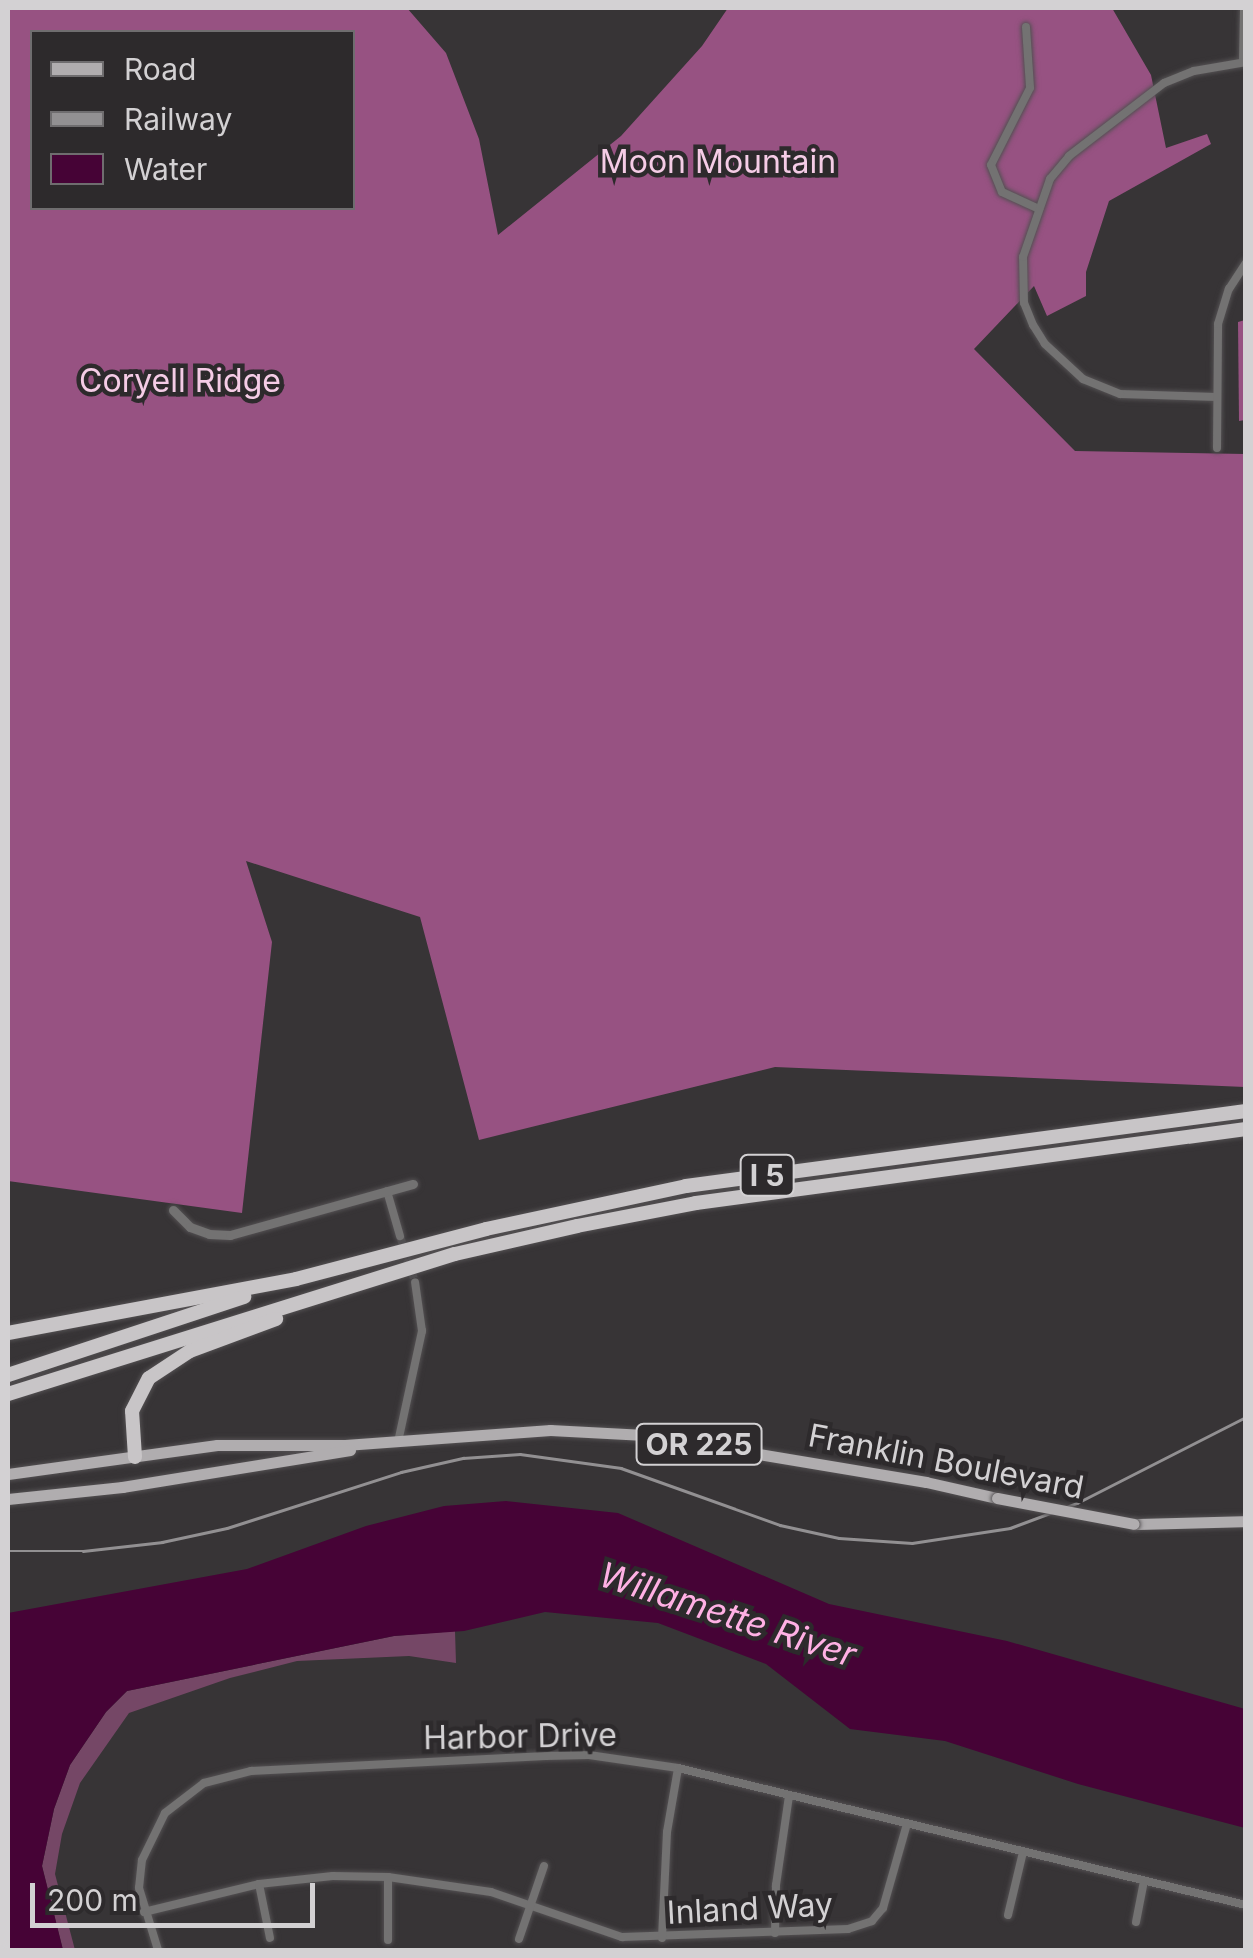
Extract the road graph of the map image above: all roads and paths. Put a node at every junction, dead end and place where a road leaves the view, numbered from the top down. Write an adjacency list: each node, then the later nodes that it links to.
1 (1244, 8): 3 (street)
2 (1026, 28): 4 (street)
3 (1244, 62): 4 (street)
4 (1039, 209): 6 (street)
5 (1246, 263): 6 (street)
6 (1217, 397): 7 (street)
7 (1217, 448)
8 (1246, 1112): 15 (highway, I 5)
9 (1246, 1129): 14 (highway, I 5)
10 (413, 1184): 11 (street)
11 (387, 1191): 12 (street); 13 (street)
12 (173, 1210)
13 (400, 1236)
14 (390, 1274): 19 (highway, I 5); 21 (highway)
15 (296, 1279): 17 (highway); 18 (highway, I 5)
16 (415, 1282): 20 (street)
17 (8, 1333)
18 (8, 1375)
19 (8, 1394)
20 (398, 1442): 21 (main road, Franklin Boulevard / OR 225); 23 (main road, Franklin Boulevard); 25 (main road, Franklin Boulevard / OR 225, bridge)
21 (135, 1457): 22 (main road, OR 225); 23 (main road)
22 (8, 1474)
23 (122, 1487): 24 (main road, Franklin Boulevard)
24 (8, 1498)
25 (1246, 1520)
26 (678, 1768): 27 (street, Harbor Drive); 36 (street, Harbor Drive); 41 (street)
27 (789, 1796): 28 (street, Harbor Drive); 39 (street)
28 (907, 1824): 29 (street, Harbor Drive); 39 (street, Inland Way)
29 (1022, 1852): 32 (street, Harbor Drive); 37 (street)
30 (544, 1866): 35 (street)
31 (388, 1877): 33 (street, Inland Way); 35 (street, Inland Way); 42 (street)
32 (1144, 1881): 34 (street, Harbor Drive); 38 (street)
33 (259, 1884): 36 (street, Inland Way); 40 (street)
34 (1246, 1905)
35 (530, 1906): 41 (street, Inland Way); 43 (street)
36 (144, 1912): 44 (street, Harbor Drive)
37 (1008, 1915)
38 (1136, 1922)
39 (775, 1933): 41 (street, Inland Way)
40 (270, 1938)
41 (662, 1938)
42 (388, 1940)
43 (518, 1940)
44 (158, 1950)

